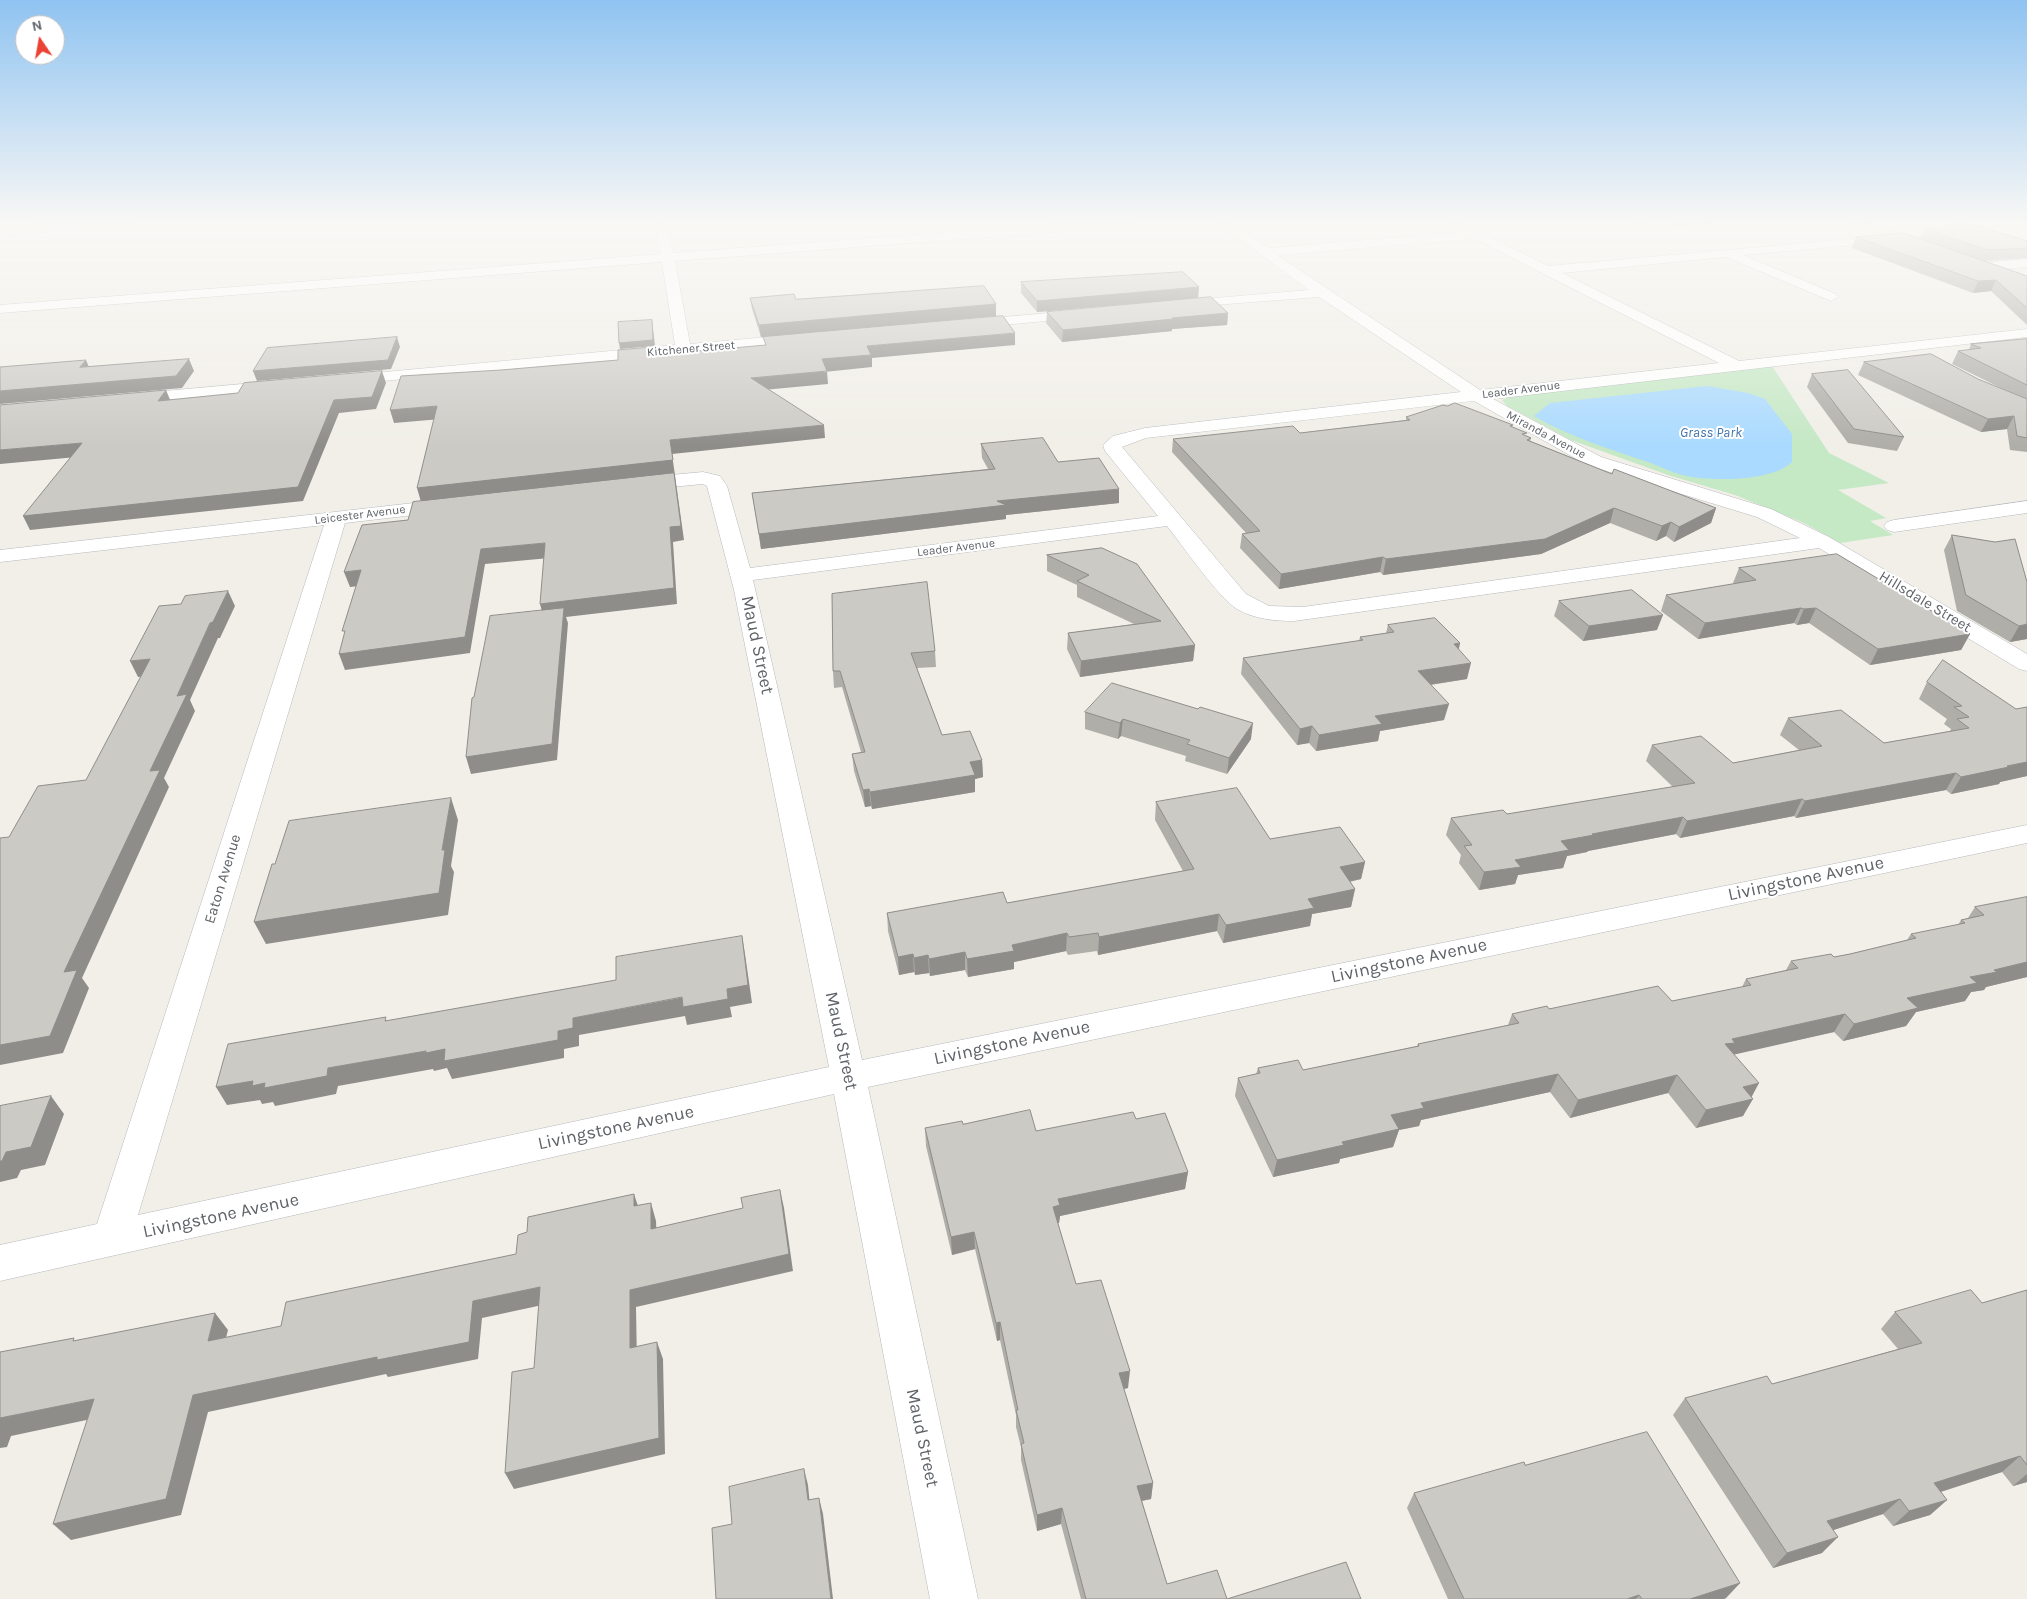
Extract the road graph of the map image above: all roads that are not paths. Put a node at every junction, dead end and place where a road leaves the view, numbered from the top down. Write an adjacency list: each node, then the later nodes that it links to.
1 (162, 297): 7 (street)
2 (674, 297): 13 (street)
3 (1270, 297): 6 (street)
4 (1329, 297): 18 (street, Miranda Avenue)
5 (1599, 297): 15 (street)
6 (1165, 306)
7 (0, 309)
8 (1096, 313): 9 (street)
9 (958, 325)
10 (2027, 333): 12 (street, Leader Avenue)
11 (811, 338): 13 (street, Kitchener Street)
12 (1901, 346): 14 (street); 15 (street, Leader Avenue)
13 (683, 350): 16 (street, Kitchener Street)
14 (1928, 360)
15 (1735, 365): 18 (street, Leader Avenue)
16 (336, 380)
17 (297, 384): 19 (street)
18 (1478, 395): 25 (street, Leader Avenue); 28 (street, Miranda Avenue)
19 (119, 400)
20 (622, 485): 30 (street, Maud Street)
21 (464, 503): 24 (street, Leicester Avenue)
22 (1900, 504): 26 (street)
23 (2027, 507): 26 (street)
24 (336, 518): 29 (street, Leicester Avenue); 34 (street, Eaton Avenue)
25 (1170, 520): 28 (street, Leader Avenue); 30 (street, Leader Avenue)
26 (1930, 521): 27 (street)
27 (1894, 526)
28 (1822, 541): 31 (street, Hillsdale Street)
29 (0, 556)
30 (742, 575): 33 (street, Maud Street)
31 (2027, 664)
32 (2027, 834): 33 (street, Livingstone Avenue)
33 (848, 1077): 34 (street, Livingstone Avenue); 36 (street, Maud Street)
34 (111, 1240): 35 (street, Livingstone Avenue)
35 (0, 1263)
36 (954, 1599)

